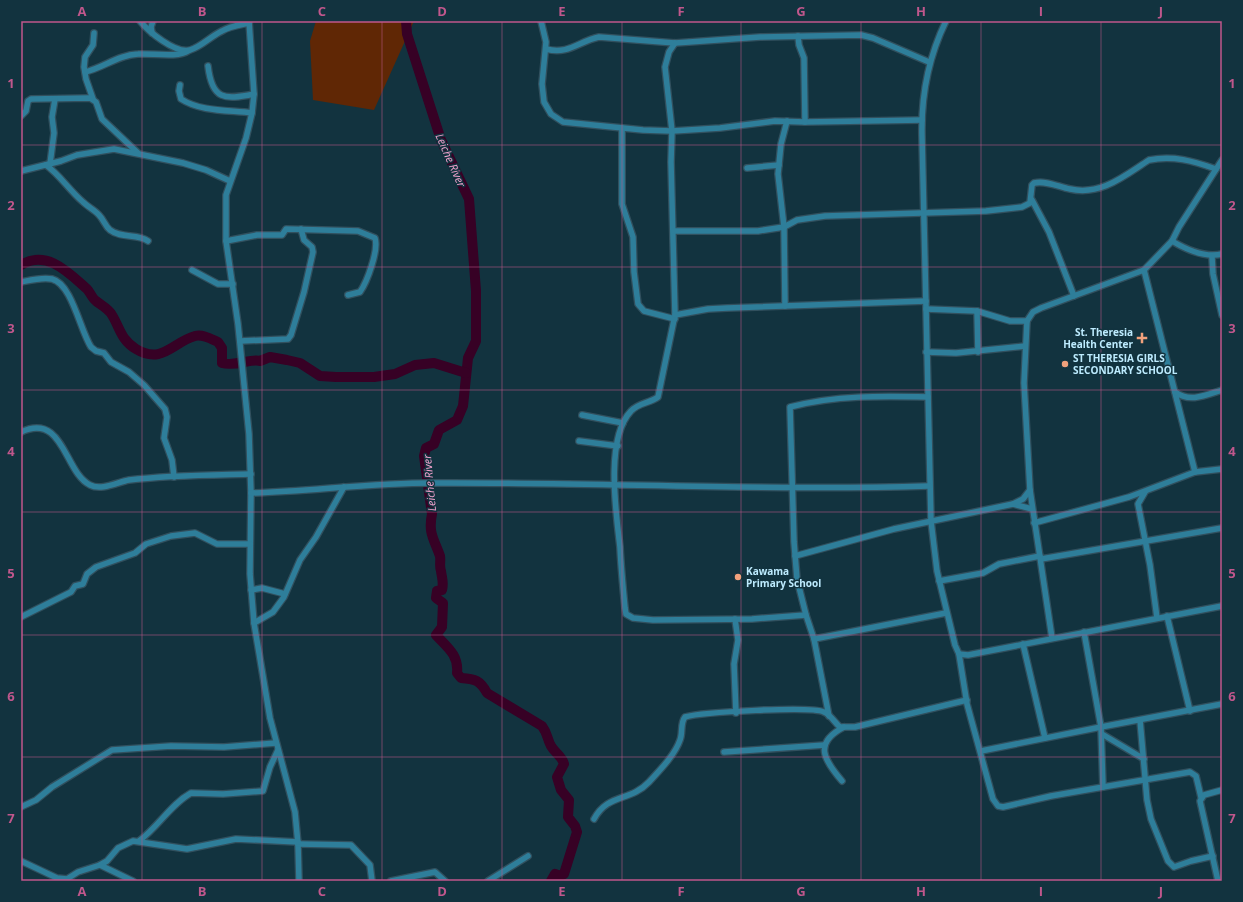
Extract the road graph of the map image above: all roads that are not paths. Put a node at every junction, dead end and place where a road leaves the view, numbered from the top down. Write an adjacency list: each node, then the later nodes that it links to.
1 (140, 21): 7 (street)
2 (153, 21): 7 (street)
3 (541, 21): 10 (street)
4 (946, 21): 12 (street)
5 (249, 22): 11 (street); 16 (street)
6 (94, 33): 14 (street)
7 (152, 33): 11 (street)
8 (798, 36): 9 (street); 12 (street); 23 (street)
9 (675, 43): 10 (street); 25 (street)
10 (546, 49): 24 (street)
11 (188, 50): 14 (street)
12 (929, 62): 21 (street)
13 (208, 66): 16 (street)
14 (85, 72): 18 (street)
15 (180, 85): 19 (street)
16 (254, 94): 19 (street)
17 (55, 99): 18 (street); 20 (street); 28 (street)
18 (93, 99): 26 (street)
19 (252, 113): 33 (street)
20 (21, 116)
21 (922, 120): 23 (street); 35 (street)
22 (787, 121): 23 (street); 25 (street); 29 (street)
23 (805, 122)
24 (622, 128): 25 (street); 55 (street)
25 (672, 131): 38 (street)
26 (140, 154): 28 (street); 33 (street)
27 (1222, 160): 31 (street)
28 (48, 164): 32 (street); 39 (street)
29 (778, 165): 30 (street); 36 (street)
30 (747, 168)
31 (1216, 169): 34 (street); 41 (street)
32 (21, 171)
33 (230, 181): 40 (street)
34 (1032, 200): 35 (street); 49 (street)
35 (924, 212): 36 (street); 50 (street)
36 (784, 227): 38 (street); 51 (street)
37 (301, 230): 40 (street); 48 (street); 57 (street)
38 (674, 231): 55 (street)
39 (148, 241)
40 (226, 241): 47 (street)
41 (1172, 242): 43 (street); 45 (street)
42 (1222, 254): 43 (street)
43 (1212, 256): 54 (street)
44 (192, 270): 47 (street)
45 (1144, 270): 49 (street); 62 (street)
46 (21, 282): 72 (street)
47 (233, 284): 57 (street)
48 (348, 295)
49 (1074, 296): 56 (street)
50 (926, 301): 51 (street); 52 (street)
51 (785, 306): 55 (street)
52 (926, 310): 53 (street); 59 (street)
53 (976, 311): 56 (street); 60 (street)
54 (1222, 316)
55 (675, 317): 65 (street)
56 (1027, 321): 58 (street)
57 (240, 341): 71 (street)
58 (1025, 346): 60 (street); 77 (street)
59 (926, 352): 60 (street); 63 (street)
60 (978, 352)
61 (1222, 390): 62 (street)
62 (1175, 392): 70 (street)
63 (928, 397): 74 (street); 76 (street)
64 (582, 415): 65 (street)
65 (623, 423): 68 (street)
66 (21, 432): 72 (street)
67 (579, 441): 68 (street)
68 (618, 446): 73 (street)
69 (1222, 469): 70 (street)
70 (1195, 472): 78 (street)
71 (251, 474): 72 (street); 79 (street)
72 (174, 477)
73 (614, 486): 75 (street); 76 (street); 100 (street)
74 (929, 486): 76 (street); 84 (street)
75 (344, 487): 79 (street); 93 (street)
76 (794, 488): 89 (street)
77 (1030, 490): 81 (street); 83 (street)
78 (1145, 492): 80 (street); 82 (street)
79 (251, 493): 88 (street)
80 (1129, 497): 82 (street); 85 (street)
81 (1013, 504): 83 (street); 84 (street)
82 (1138, 504): 87 (street)
83 (1032, 510): 85 (street)
84 (931, 521): 89 (street); 91 (street)
85 (1034, 523): 90 (street)
86 (1222, 528): 87 (street)
87 (1145, 543): 90 (street); 99 (street)
88 (250, 544): 92 (street); 98 (street)
89 (795, 556): 96 (street)
90 (1040, 558): 91 (street); 103 (street)
91 (939, 581): 95 (street)
92 (252, 590): 93 (street); 101 (street)
93 (285, 594): 101 (street)
94 (1222, 606): 97 (street)
95 (946, 613): 104 (street); 106 (street)
96 (806, 615): 100 (street); 104 (street)
97 (1167, 616): 99 (street); 109 (street)
98 (21, 617)
99 (1157, 618): 102 (street)
100 (735, 619): 110 (street)
101 (254, 623): 117 (street)
102 (1084, 632): 103 (street); 113 (street)
103 (1052, 638): 105 (street)
104 (814, 639): 111 (street)
105 (1022, 644): 106 (street); 116 (street)
106 (960, 654): 107 (street)
107 (967, 700): 114 (street); 120 (street)
108 (1222, 704): 109 (street)
109 (1190, 711): 112 (street)
110 (736, 713): 111 (street); 129 (street)
111 (829, 716): 114 (street)
112 (1140, 720): 113 (street); 122 (street)
113 (1101, 726): 115 (street); 116 (street)
114 (844, 727): 118 (street)
115 (1102, 734): 122 (street); 125 (street)
116 (1044, 738): 120 (street)
117 (276, 743): 119 (street); 128 (street)
118 (825, 745): 121 (street); 124 (street)
119 (278, 750): 130 (street); 131 (street)
120 (981, 751): 125 (street)
121 (724, 752)
122 (1144, 759): 123 (street)
123 (1145, 779): 125 (street); 127 (street); 133 (street)
124 (842, 781)
125 (1103, 787)
126 (1222, 790): 127 (street)
127 (1201, 797): 133 (street)
128 (21, 807)
129 (594, 819)
130 (139, 841): 131 (street); 135 (street)
131 (298, 843): 138 (street); 139 (street)
132 (528, 856): 142 (street)
133 (1214, 856): 136 (street)
134 (21, 861): 135 (street)
135 (100, 865): 137 (street)
136 (1219, 878)
137 (132, 881)
138 (299, 881)
139 (372, 881)
140 (391, 881): 141 (street)
141 (444, 881)
142 (488, 881)

